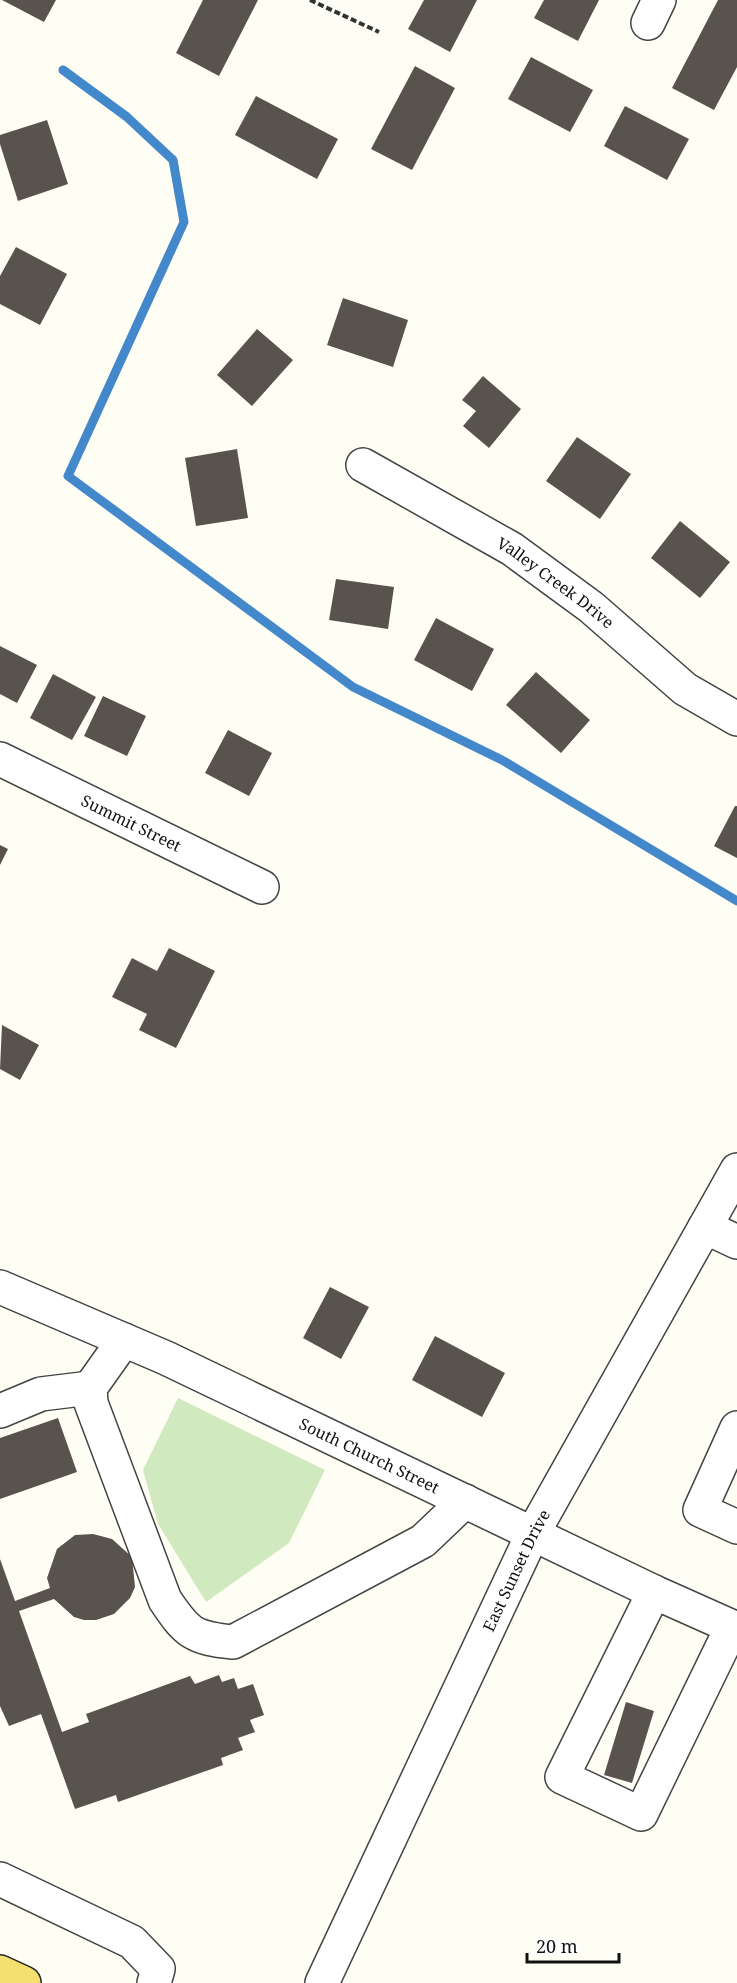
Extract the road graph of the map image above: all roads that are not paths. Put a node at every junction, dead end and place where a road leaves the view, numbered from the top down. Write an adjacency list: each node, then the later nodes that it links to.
1 (363, 465): 2 (street, Valley Creek Drive)
2 (737, 719)
3 (0, 759): 4 (street, Summit Street)
4 (262, 887)
5 (737, 1170): 6 (street, East Sunset Drive)
6 (705, 1227): 7 (street); 15 (street, East Sunset Drive)
7 (737, 1242)
8 (0, 1287): 9 (street, South Church Street)
9 (124, 1340): 10 (street); 13 (street, South Church Street)
10 (90, 1388): 11 (street); 13 (street)
11 (0, 1412)
12 (737, 1428): 14 (street)
13 (465, 1500): 15 (street, South Church Street)
14 (737, 1527)
15 (533, 1533): 16 (street, South Church Street); 22 (street, East Sunset Drive)
16 (654, 1592): 17 (street, South Church Street); 17 (street)
17 (735, 1628)
18 (0, 1879): 21 (street)
19 (0, 1972): 20 (main road)
20 (24, 1983)
21 (154, 1983)
22 (322, 1983)

